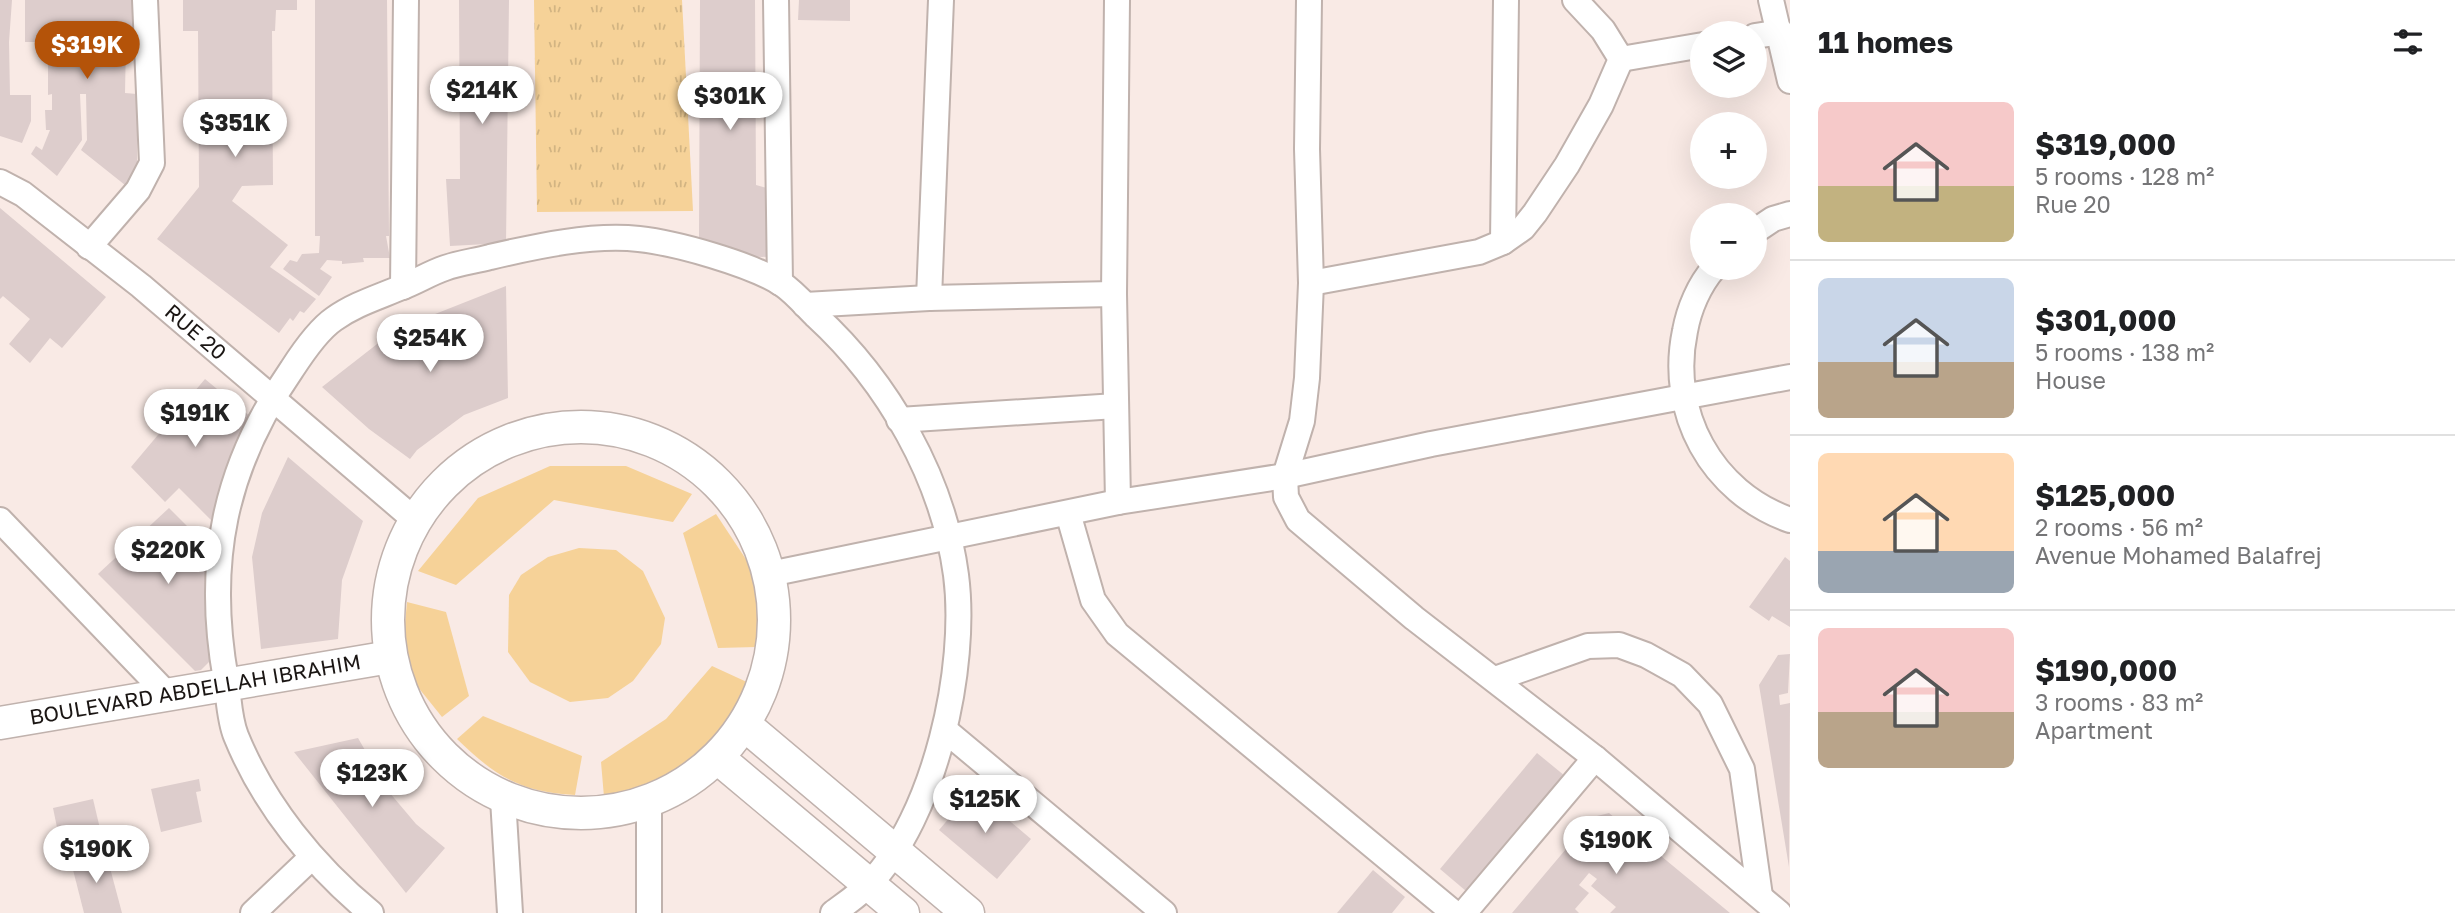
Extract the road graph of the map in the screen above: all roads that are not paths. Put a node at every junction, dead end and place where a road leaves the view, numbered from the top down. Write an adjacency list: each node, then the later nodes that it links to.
1 (145, 0): 19 (street)
2 (406, 0): 23 (street)
3 (776, 0): 21 (street)
4 (941, 0): 25 (street)
5 (1117, 0): 24 (street)
6 (1309, 0): 22 (street)
7 (1506, 0): 18 (street)
8 (1575, 0): 13 (street)
9 (1771, 0): 10 (street)
10 (1781, 32): 11 (street); 14 (street)
11 (1767, 34)
12 (1690, 47): 13 (street)
13 (1621, 59): 18 (street)
14 (1790, 80)
15 (0, 182): 19 (street, RUE 20)
16 (1790, 214): 17 (street)
17 (1767, 223)
18 (1503, 242): 22 (street)
19 (89, 247): 28 (street, RUE 20)
20 (1707, 280): 29 (street)
21 (780, 283): 23 (street); 26 (street)
22 (1311, 284): 32 (street)
23 (403, 287): 28 (street)
24 (1114, 294): 25 (street); 30 (street)
25 (929, 298): 26 (street)
26 (805, 305): 31 (street)
27 (1790, 377): 29 (street)
28 (273, 397): 36 (street, RUE 20); 42 (street)
29 (1682, 398): 32 (street); 37 (street)
30 (1116, 406): 31 (street); 33 (street)
31 (899, 421): 38 (street)
32 (1285, 476): 33 (street); 41 (street)
33 (1118, 502): 34 (street)
34 (1068, 513): 38 (street); 63 (street)
35 (0, 520): 43 (street)
36 (415, 520): 39 (street); 40 (street)
37 (1790, 520)
38 (950, 535): 39 (street); 46 (street)
39 (770, 574): 45 (street)
40 (390, 657): 42 (street, BOULEVARD ABDELLAH IBRAHIM); 49 (street)
41 (1495, 679): 48 (street); 54 (street)
42 (227, 686): 43 (street, BOULEVARD ABDELLAH IBRAHIM); 52 (street)
43 (166, 693): 44 (street, BOULEVARD ABDELLAH IBRAHIM)
44 (0, 723)
45 (745, 725): 47 (street); 51 (street)
46 (946, 730): 51 (street); 62 (street)
47 (718, 758): 50 (street); 53 (street)
48 (1595, 758): 54 (street); 64 (street)
49 (503, 799): 50 (street); 57 (street)
50 (649, 802): 58 (street)
51 (894, 853): 53 (street); 61 (street)
52 (312, 857): 55 (street); 56 (street)
53 (869, 885): 59 (street); 60 (street)
54 (1760, 896): 65 (street)
55 (253, 913)
56 (371, 913)
57 (510, 913)
58 (649, 913)
59 (833, 913)
60 (903, 913)
61 (968, 913)
62 (1164, 913)
63 (1454, 913)
64 (1464, 913)
65 (1779, 913)

